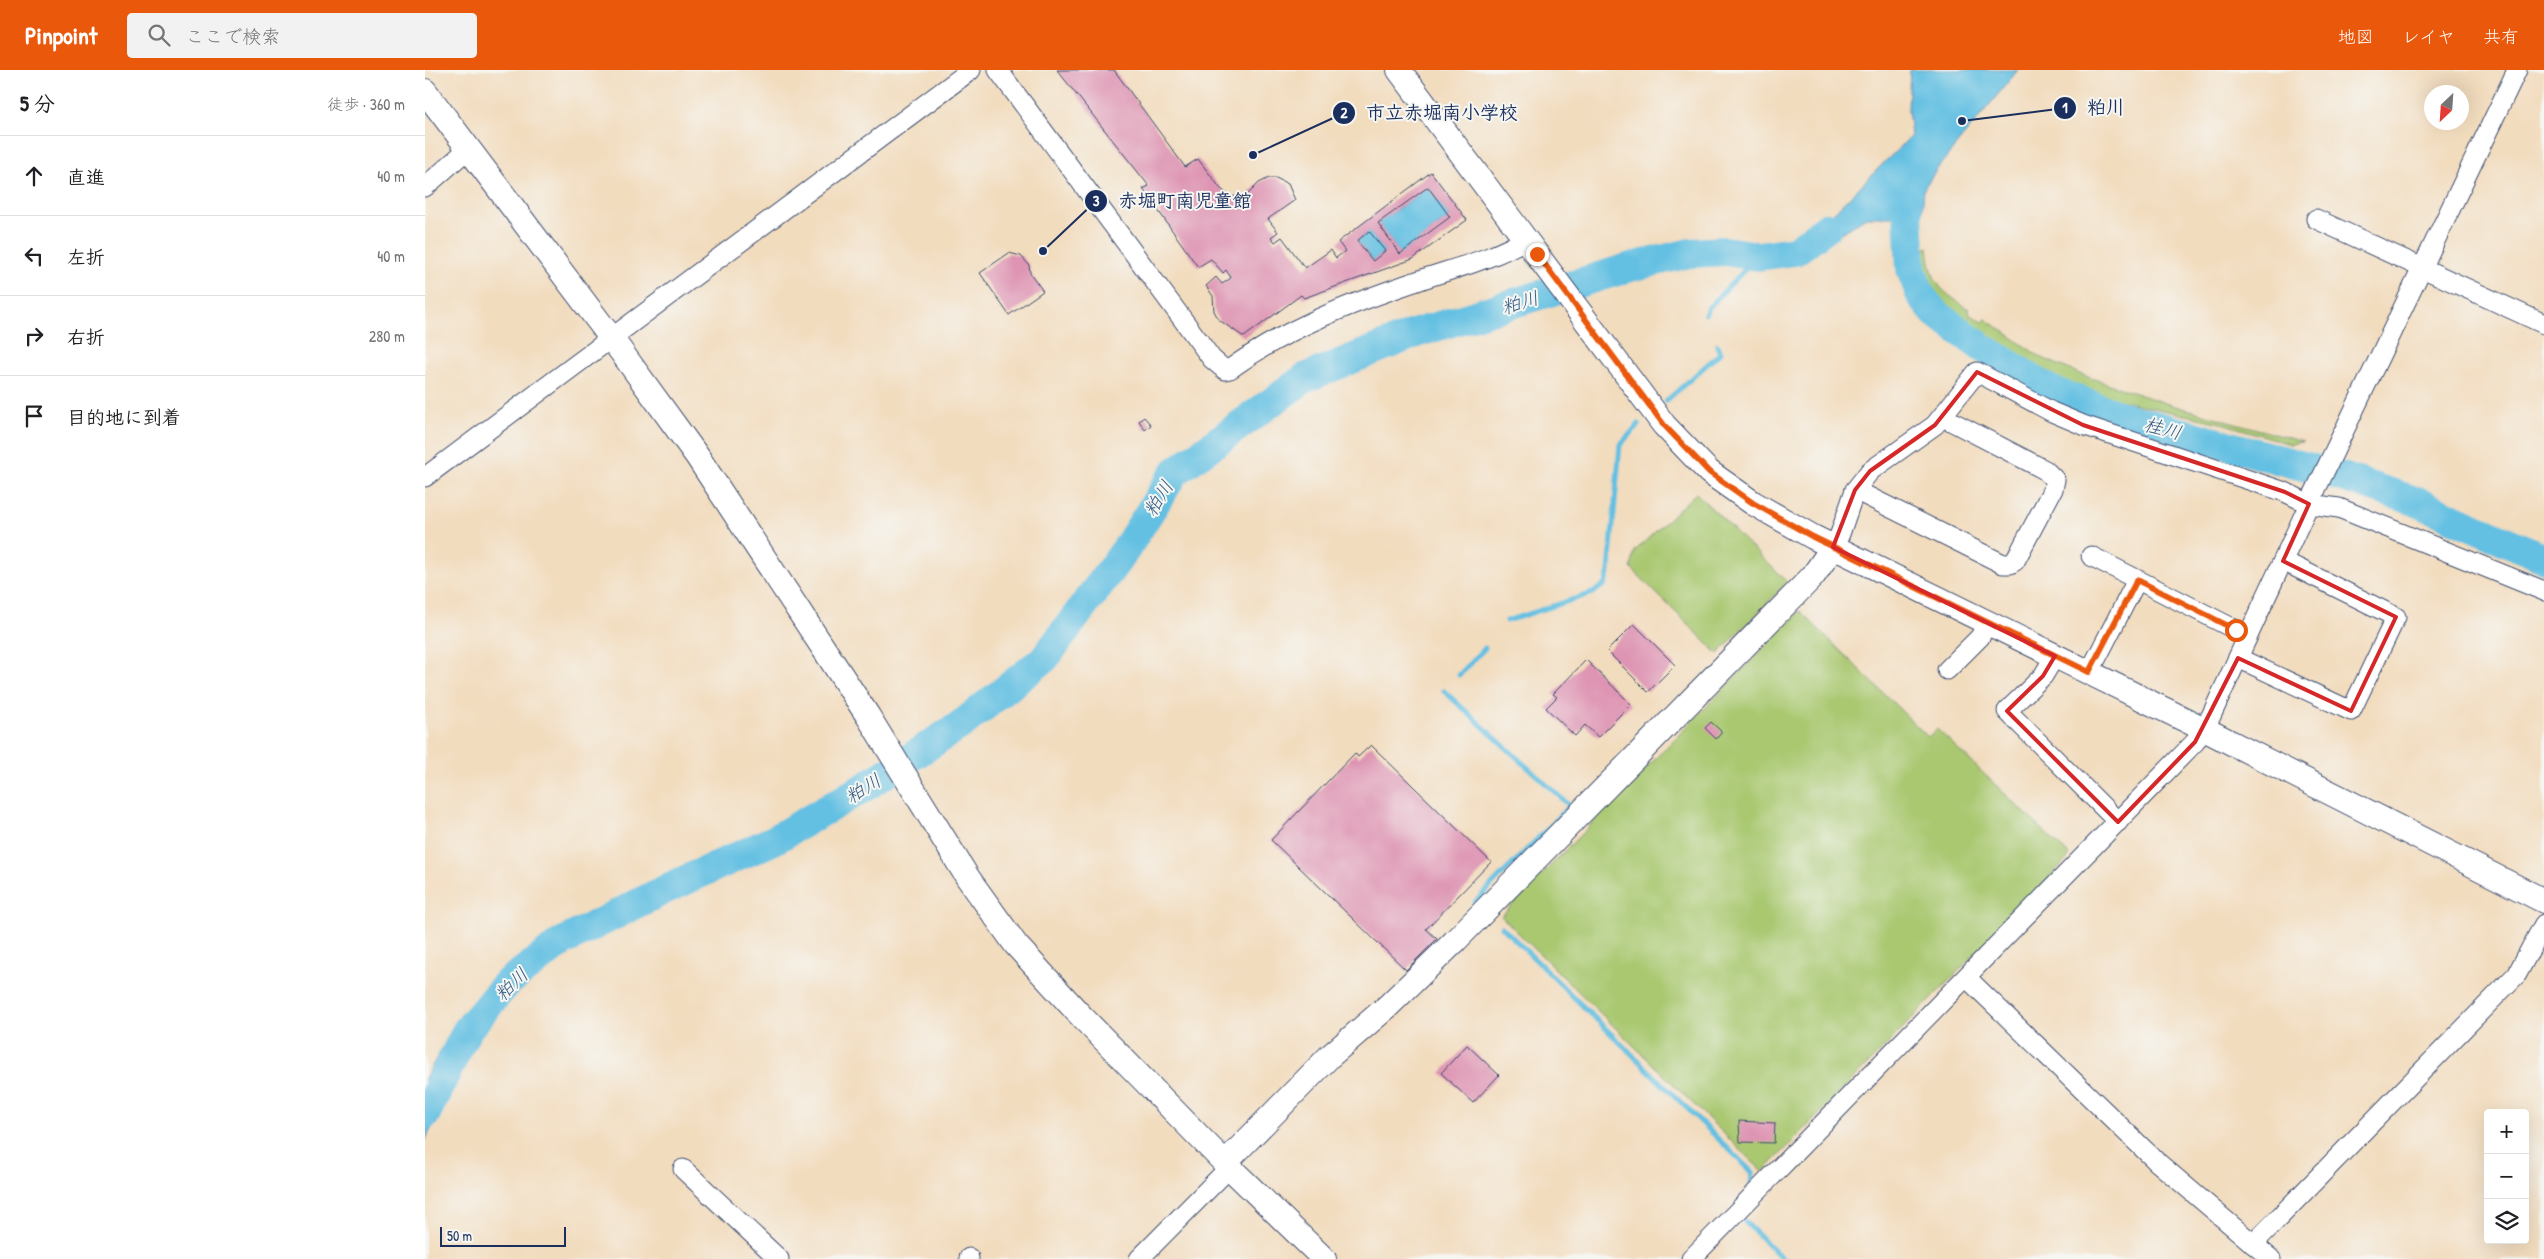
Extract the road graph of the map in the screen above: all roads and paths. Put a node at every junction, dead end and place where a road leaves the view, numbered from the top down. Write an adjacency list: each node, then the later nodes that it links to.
1 (971, 70): 12 (street)
2 (998, 70): 9 (street)
3 (1399, 70): 9 (street)
4 (2517, 70): 10 (street)
5 (425, 91): 6 (street)
6 (469, 148): 7 (street); 12 (street)
7 (425, 187)
8 (2315, 219): 10 (street)
9 (1531, 246): 17 (street)
10 (2423, 268): 11 (street); 16 (street)
11 (2544, 324)
12 (612, 339): 14 (street); 33 (street)
13 (1943, 417): 15 (street); 15 (street); 16 (street)
14 (425, 477)
15 (1855, 490): 17 (street)
16 (2310, 501): 19 (street); 21 (street)
17 (1833, 547): 22 (street); 33 (street)
18 (2091, 556): 20 (street)
19 (2283, 561): 23 (street); 25 (street)
20 (2137, 580): 23 (street); 27 (street)
21 (2544, 592)
22 (1987, 623): 24 (street); 26 (street)
23 (2248, 636): 25 (street)
24 (2055, 656): 27 (street); 29 (street)
25 (2238, 658): 28 (street)
26 (1947, 670)
27 (2089, 672): 28 (street)
28 (2204, 729): 29 (street); 30 (street)
29 (2119, 822): 32 (street)
30 (2544, 901)
31 (2544, 924): 35 (street)
32 (1967, 978): 35 (street); 39 (street)
33 (1227, 1165): 37 (street); 38 (street)
34 (683, 1169): 36 (street)
35 (2253, 1244): 40 (street)
36 (779, 1259)
37 (1139, 1259)
38 (1324, 1259)
39 (1691, 1259)
40 (2271, 1259)

